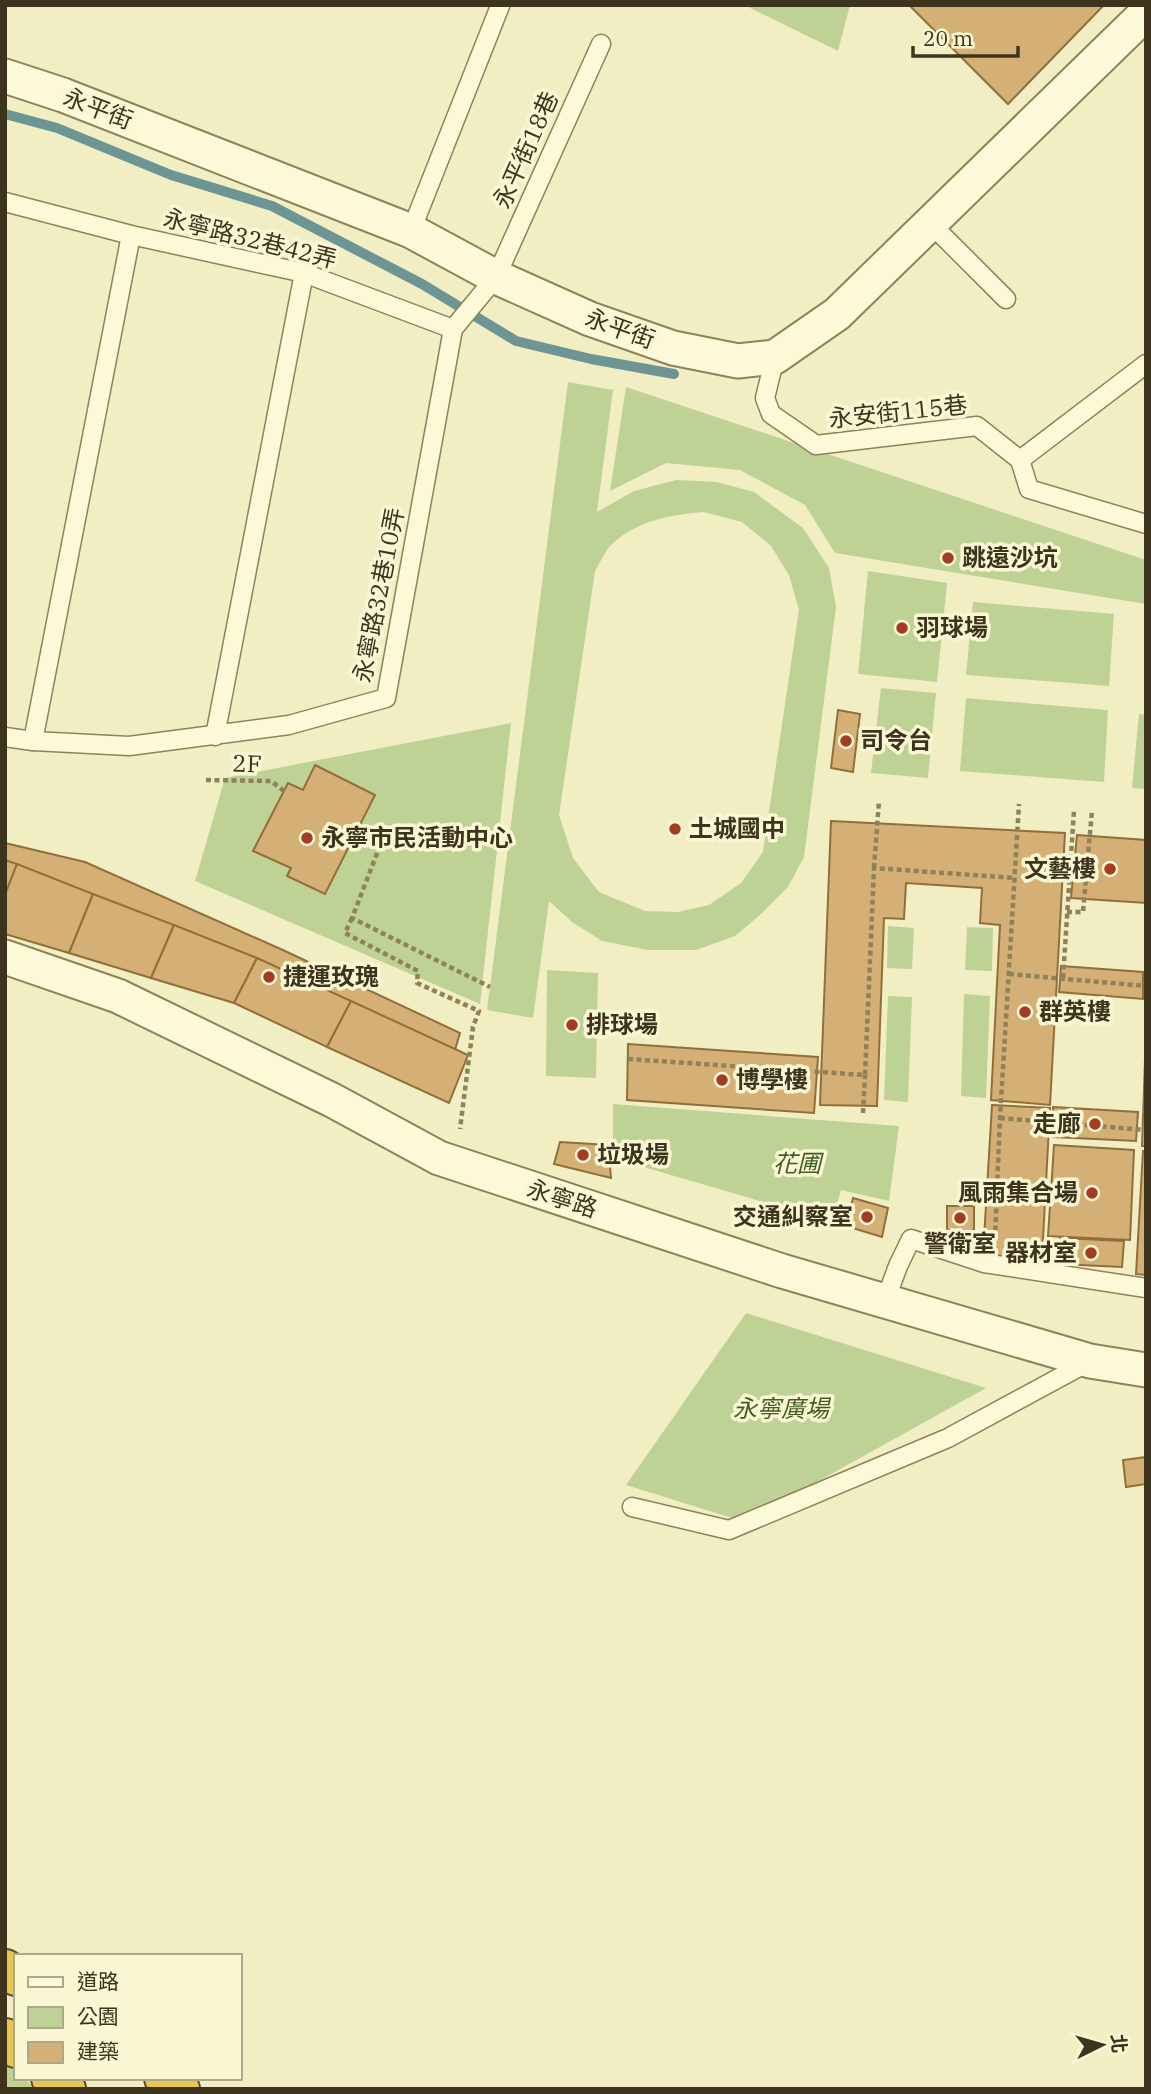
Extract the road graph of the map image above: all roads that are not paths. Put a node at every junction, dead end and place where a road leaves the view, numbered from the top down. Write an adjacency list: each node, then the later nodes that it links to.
1 (500, 6): 7 (lane)
2 (1146, 13): 6 (street, 永平街)
3 (601, 44): 10 (lane, 永平街18巷)
4 (5, 76): 7 (street, 永平街)
5 (5, 202): 8 (lane, 永寧路32巷42弄)
6 (930, 223): 11 (lane); 13 (street, 永平街)
7 (411, 231): 10 (street, 永平街)
8 (131, 235): 9 (lane, 永寧路32巷42弄); 19 (lane)
9 (304, 273): 12 (lane, 永寧路32巷42弄); 17 (lane)
10 (496, 277): 12 (lane); 13 (street, 永平街)
11 (1006, 299)
12 (453, 329): 17 (lane, 永寧路32巷10弄)
13 (775, 357): 15 (lane, 永安街115巷)
14 (1146, 364): 15 (lane)
15 (1020, 460): 16 (lane, 永安街115巷)
16 (1146, 524)
17 (215, 736): 19 (lane, 永寧路32巷10弄)
18 (5, 737): 19 (lane, 永寧路32巷10弄)
19 (33, 741)
20 (5, 957): 22 (street, 永寧路)
21 (1146, 1288): 22 (lane)
22 (885, 1301): 23 (street, 永寧路)
23 (1090, 1361): 24 (street, 永寧路); 25 (lane)
24 (1146, 1370)
25 (632, 1507)

